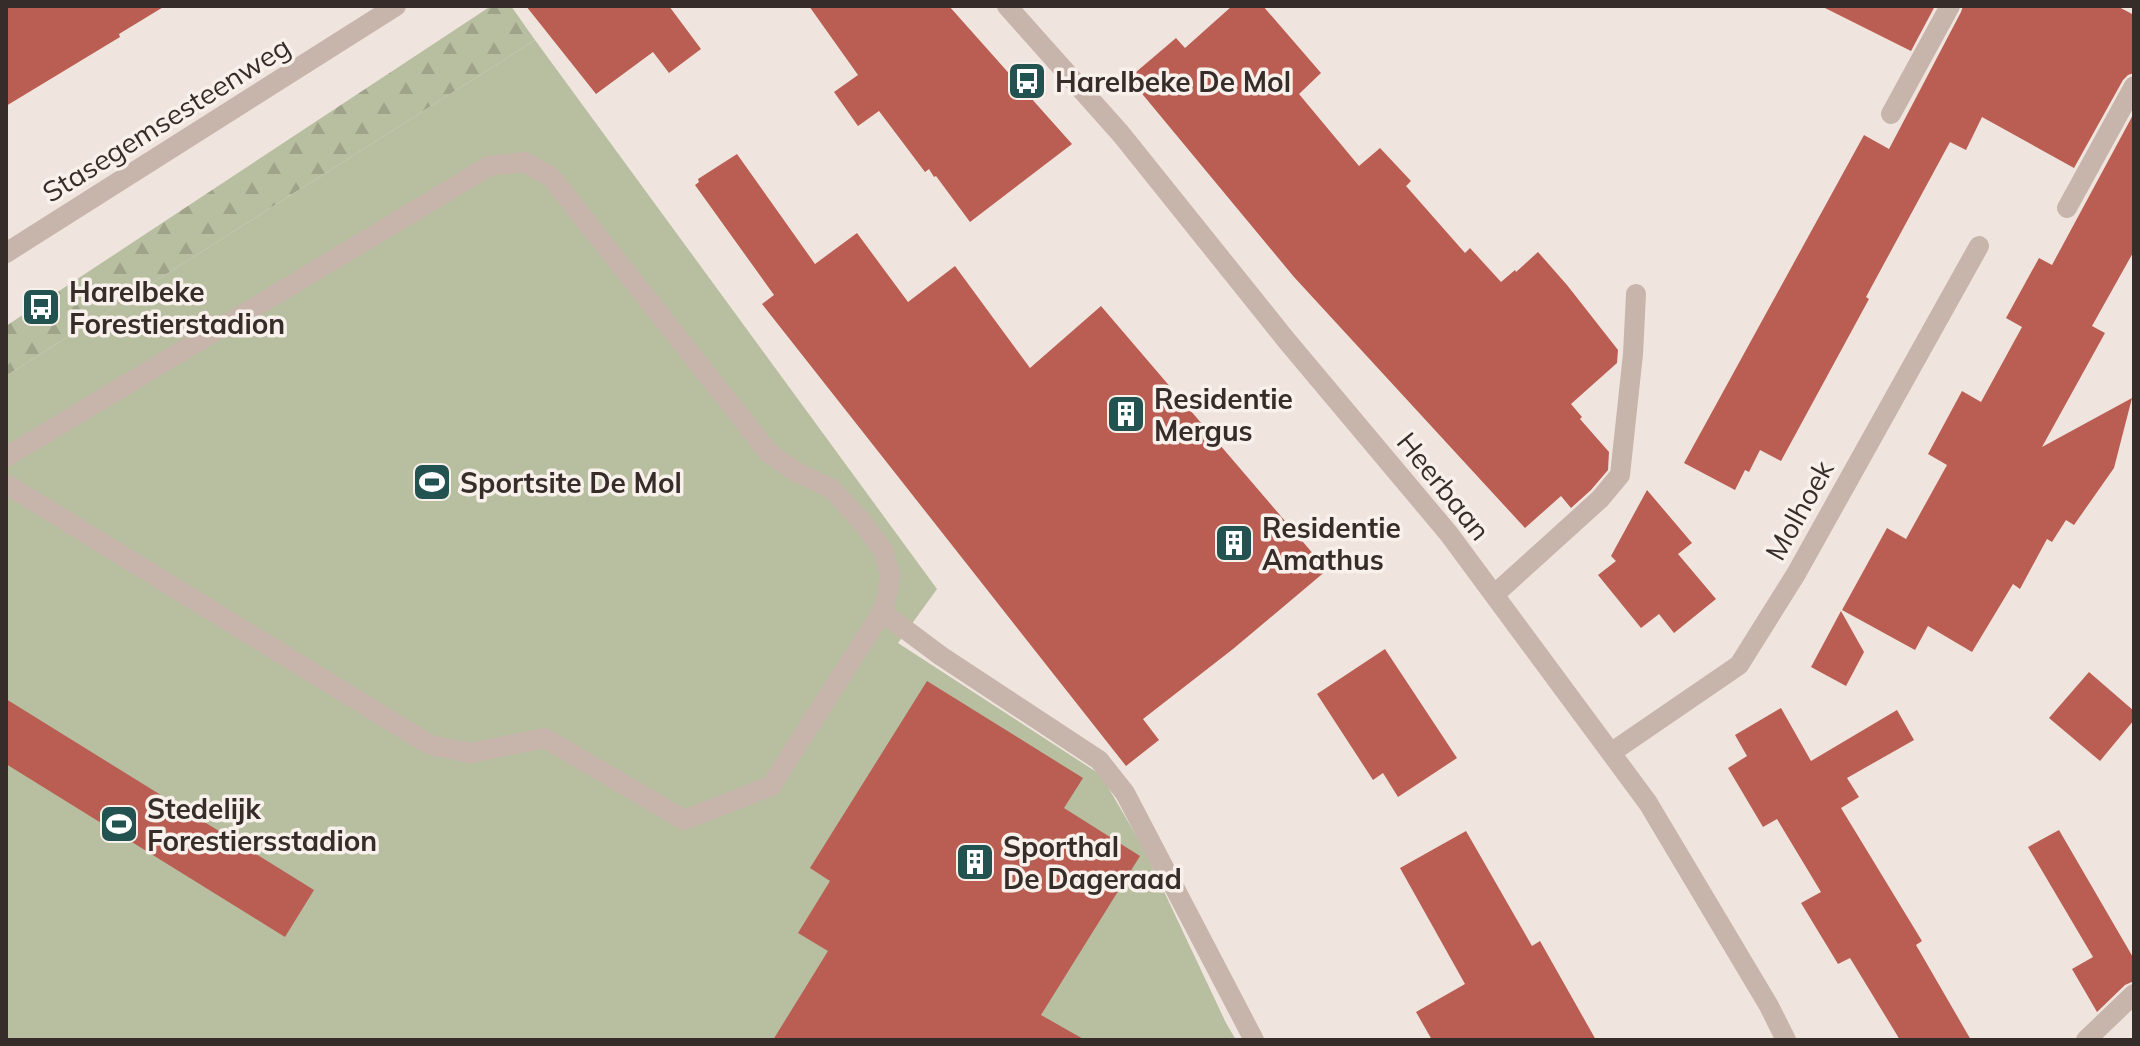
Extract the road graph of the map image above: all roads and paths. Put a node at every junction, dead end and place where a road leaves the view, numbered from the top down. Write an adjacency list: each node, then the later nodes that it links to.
1 (396, 6): 8 (street, Stasegemsesteenweg)
2 (1007, 6): 12 (street, Heerbaan)
3 (1950, 6): 5 (street)
4 (2134, 86): 6 (street)
5 (1891, 114)
6 (2067, 208)
7 (1979, 246): 14 (street, Molhoek)
8 (6, 253)
9 (1636, 294): 12 (street)
10 (6, 457): 13 (street)
11 (6, 484): 13 (street)
12 (1495, 594): 14 (street, Heerbaan)
13 (882, 612): 16 (street)
14 (1612, 752): 17 (street, Heerbaan)
15 (2134, 994): 18 (street)
16 (1254, 1040)
17 (1786, 1040)
18 (2086, 1040)

